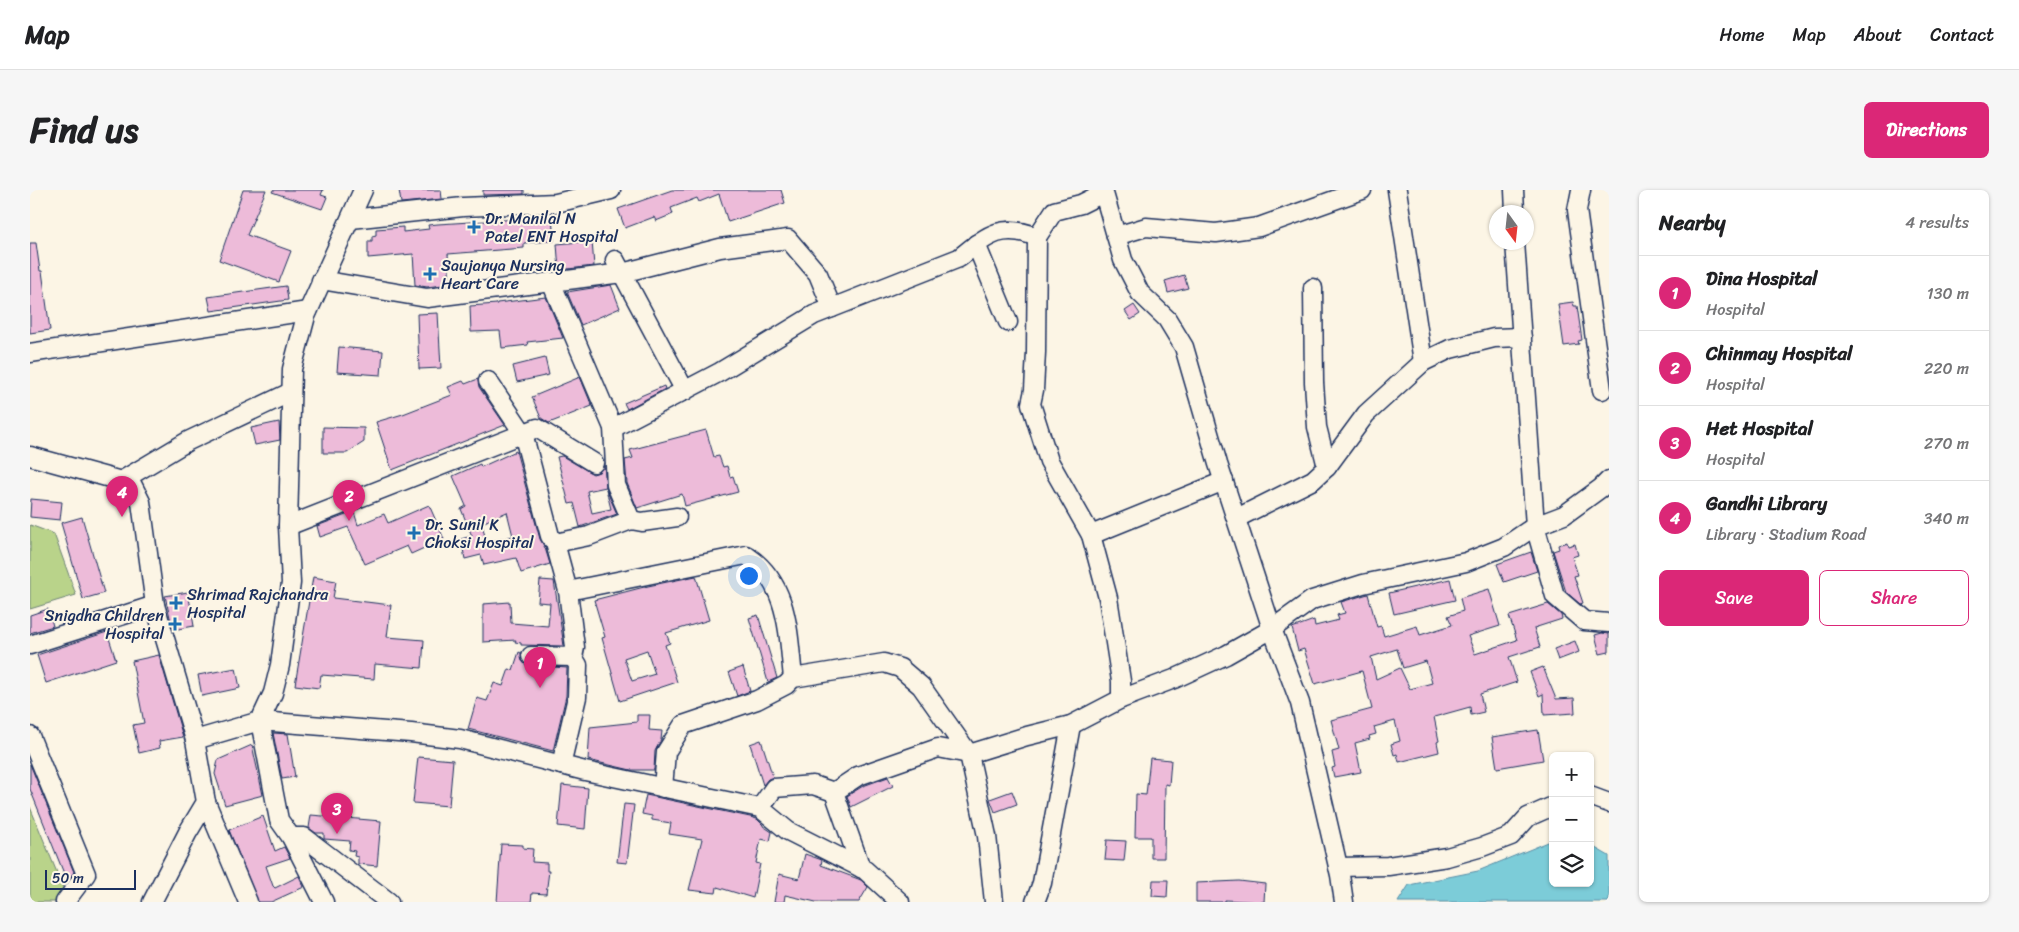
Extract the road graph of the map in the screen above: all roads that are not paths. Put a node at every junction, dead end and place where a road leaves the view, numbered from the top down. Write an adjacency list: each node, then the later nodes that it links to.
1 (363, 190): 9 (street)
2 (611, 190): 9 (street)
3 (1362, 190): 10 (street)
4 (1397, 190): 23 (street)
5 (1514, 190): 8 (street)
6 (1581, 190): 26 (street)
7 (1103, 191): 10 (street); 11 (street)
8 (1515, 205)
9 (351, 219): 15 (street)
10 (1116, 236): 35 (street)
11 (1037, 237): 12 (street); 41 (street)
12 (976, 244): 18 (street); 20 (street)
13 (1517, 250): 21 (street)
14 (618, 266): 16 (street); 18 (street); 25 (street)
15 (322, 280): 16 (street); 19 (street)
16 (551, 282): 28 (street)
17 (1313, 288): 32 (street)
18 (832, 308): 25 (street)
19 (308, 311): 22 (street); 27 (street)
20 (1008, 322)
21 (1522, 337): 23 (street); 40 (street)
22 (30, 353)
23 (1423, 362): 32 (street)
24 (488, 381): 29 (street)
25 (685, 390): 28 (street)
26 (1602, 390)
27 (291, 392): 34 (street); 39 (street)
28 (613, 428): 38 (street)
29 (523, 433): 31 (street); 39 (street); 42 (street)
30 (30, 456): 34 (street)
31 (594, 463)
32 (1327, 467): 37 (street)
33 (1609, 480): 40 (street)
34 (121, 481): 44 (street)
35 (1224, 481): 37 (street); 41 (street)
36 (677, 517): 38 (street)
37 (1237, 518): 46 (street)
38 (631, 520): 42 (street)
39 (288, 526): 52 (street)
40 (1535, 526): 45 (street); 46 (street)
41 (1092, 535): 51 (street)
42 (555, 543): 43 (street)
43 (568, 591): 49 (street); 50 (street)
44 (155, 605): 47 (street); 55 (street)
45 (1609, 623)
46 (1272, 629): 51 (street); 66 (street)
47 (30, 645)
48 (531, 656): 49 (street)
49 (573, 657): 57 (street)
50 (793, 678): 56 (street); 58 (street)
51 (1121, 699): 53 (street)
52 (260, 721): 55 (street); 57 (street); 65 (street)
53 (1071, 725): 56 (street); 75 (street)
54 (30, 736): 68 (street)
55 (195, 740): 61 (street)
56 (969, 754): 59 (street); 74 (street)
57 (561, 765): 58 (street)
58 (663, 788): 63 (street)
59 (834, 792): 63 (street); 67 (street)
60 (1593, 797): 62 (street)
61 (206, 802): 69 (street); 70 (street)
62 (1609, 803)
63 (760, 808): 67 (street)
64 (1549, 808): 66 (street)
65 (291, 837): 71 (street); 72 (street)
66 (1338, 867): 76 (street)
67 (861, 868): 73 (street)
68 (65, 902)
69 (152, 902)
70 (248, 902)
71 (324, 902)
72 (389, 902)
73 (900, 902)
74 (994, 902)
75 (1035, 902)
76 (1344, 902)

